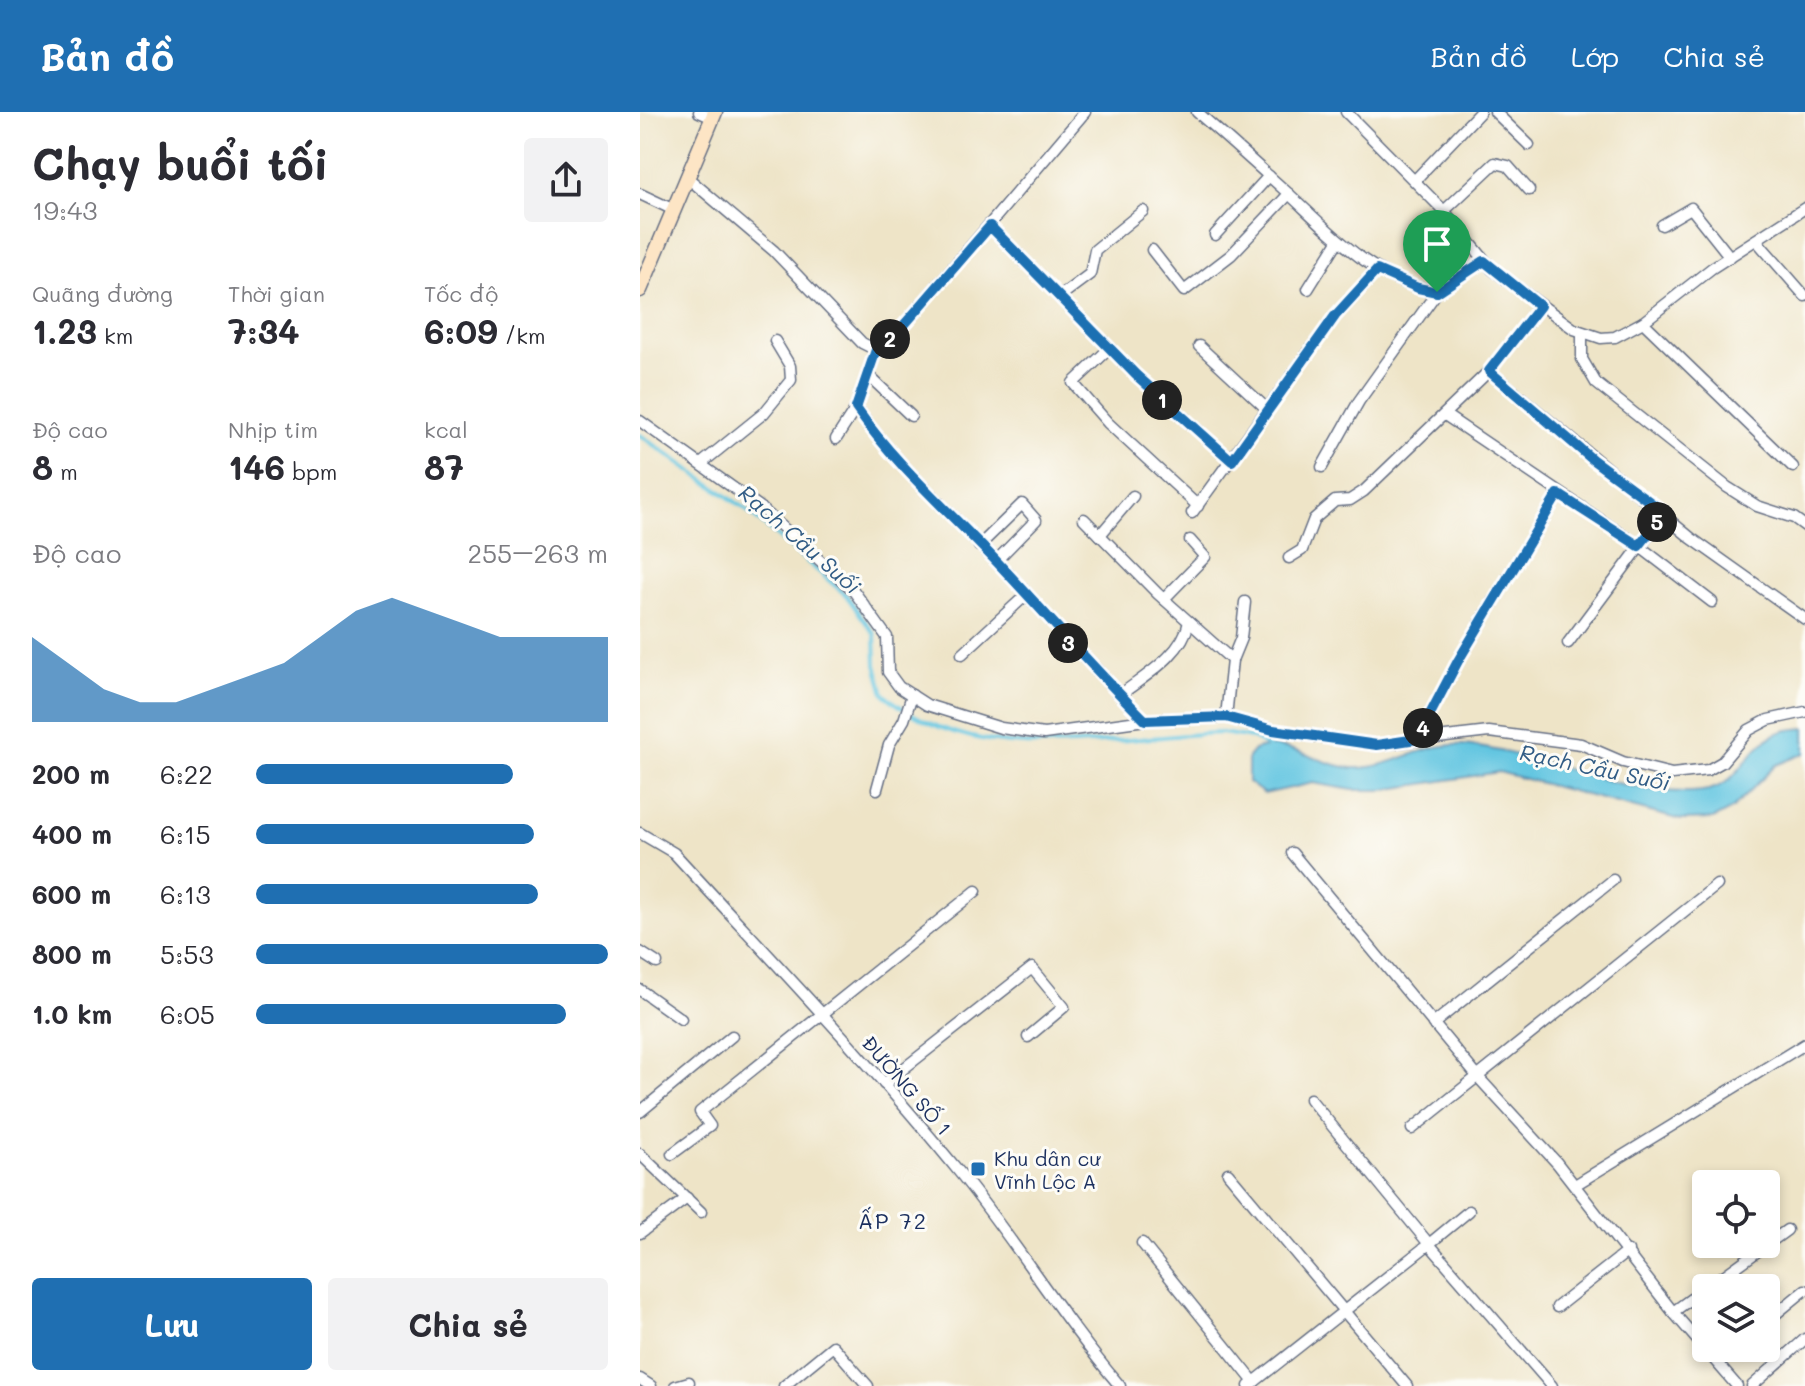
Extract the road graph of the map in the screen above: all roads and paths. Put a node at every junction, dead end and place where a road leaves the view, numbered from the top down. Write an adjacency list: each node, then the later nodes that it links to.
1 (1085, 112): 19 (street)
2 (1197, 112): 8 (street)
3 (1346, 112): 10 (street)
4 (1480, 112): 10 (street)
5 (1495, 112): 7 (street)
6 (709, 114): 9 (main road)
7 (1529, 145)
8 (1269, 176): 13 (street); 20 (street)
9 (688, 178): 15 (main road); 38 (street)
10 (1416, 179): 17 (street)
11 (1529, 190): 17 (street)
12 (640, 194): 15 (street)
13 (1289, 194): 22 (street); 23 (street)
14 (1805, 208): 21 (street)
15 (674, 210): 28 (main road)
16 (1143, 211): 31 (street)
17 (1444, 211): 25 (street)
18 (1662, 225): 24 (street)
19 (990, 226): 31 (street); 38 (street)
20 (1215, 235)
21 (1756, 240): 24 (street); 30 (street)
22 (1338, 241): 26 (street); 27 (street)
23 (1152, 250)
24 (1730, 257): 33 (street)
25 (1484, 261): 29 (street); 32 (street)
26 (1377, 270): 29 (street); 42 (street)
27 (1308, 289)
28 (640, 290)
29 (1437, 292): 49 (street)
30 (1805, 296)
31 (1059, 297): 37 (street)
32 (1540, 306): 34 (street); 39 (street)
33 (1643, 322): 34 (street); 50 (street)
34 (1582, 333): 55 (street)
35 (775, 341): 48 (street)
36 (1199, 346): 42 (street)
37 (1110, 348): 47 (street); 47 (street)
38 (876, 350): 40 (street)
39 (1489, 371): 43 (street); 53 (street)
40 (869, 376): 41 (street); 44 (street)
41 (856, 408): 46 (street); 58 (street)
42 (1268, 410): 47 (street)
43 (1445, 415): 51 (street); 60 (street)
44 (911, 416)
45 (640, 421): 48 (street)
46 (836, 439)
47 (1232, 461)
48 (702, 463): 72 (street)
49 (1322, 467)
50 (1793, 467)
51 (1558, 494): 59 (street); 76 (street)
52 (1133, 496): 56 (street)
53 (1665, 513): 59 (street); 66 (street)
54 (1084, 519): 56 (street)
55 (1805, 526)
56 (1100, 535): 63 (street)
57 (1190, 540): 63 (street)
58 (979, 546): 61 (street); 61 (street)
59 (1639, 546): 65 (street); 68 (street)
60 (1289, 558)
61 (996, 561): 62 (street)
62 (1026, 595): 69 (street); 71 (street)
63 (1164, 599): 67 (street)
64 (1245, 602): 70 (street)
65 (1712, 602)
66 (1805, 619)
67 (1189, 622): 70 (street); 71 (street)
68 (1568, 643)
69 (962, 654)
70 (1232, 660): 74 (street)
71 (1120, 695): 75 (street)
72 (910, 700): 75 (street); 77 (street)
73 (1805, 712): 76 (street)
74 (1226, 717): 75 (street); 76 (street)
75 (1145, 720)
76 (1417, 739)
77 (877, 789)
78 (640, 833): 86 (street, ĐƯỜNG SỐ 1)
79 (1292, 853): 88 (street)
80 (1613, 880): 88 (street)
81 (1717, 885): 92 (street)
82 (976, 891): 86 (street)
83 (640, 952): 84 (street)
84 (657, 963)
85 (640, 990): 87 (street)
86 (822, 1015): 93 (street, ĐƯỜNG SỐ 1); 98 (street)
87 (681, 1019)
88 (1433, 1024): 92 (street)
89 (732, 1036): 95 (street)
90 (1028, 1037): 93 (street)
91 (1805, 1044): 100 (street)
92 (1477, 1076): 96 (street); 100 (street)
93 (884, 1084): 126 (street, ĐƯỜNG SỐ 1)
94 (1310, 1099): 107 (street)
95 (640, 1112)
96 (1412, 1129)
97 (640, 1154): 101 (street)
98 (672, 1154)
99 (1228, 1173): 113 (street)
100 (1575, 1185): 108 (street)
101 (687, 1198): 103 (street); 105 (street)
102 (1469, 1211): 107 (street)
103 (701, 1212)
104 (1787, 1230): 109 (street)
105 (640, 1233)
106 (1142, 1243): 121 (street)
107 (1429, 1244): 113 (street); 128 (street)
108 (1628, 1251): 112 (street); 115 (street)
109 (1726, 1274)
110 (1805, 1290): 114 (street)
111 (1692, 1298): 115 (street)
112 (1557, 1307)
113 (1344, 1311): 121 (street); 127 (street)
114 (1780, 1311)
115 (1673, 1312): 116 (street)
116 (1692, 1333)
117 (1805, 1339): 130 (street)
118 (1718, 1362): 129 (street)
119 (640, 1379): 122 (street)
120 (689, 1382): 123 (street)
121 (1251, 1384)
122 (651, 1386)
123 (675, 1386)
124 (784, 1386): 125 (street)
125 (868, 1386)
126 (1120, 1386)
127 (1407, 1386)
128 (1552, 1386)
129 (1737, 1386)
130 (1752, 1386)

